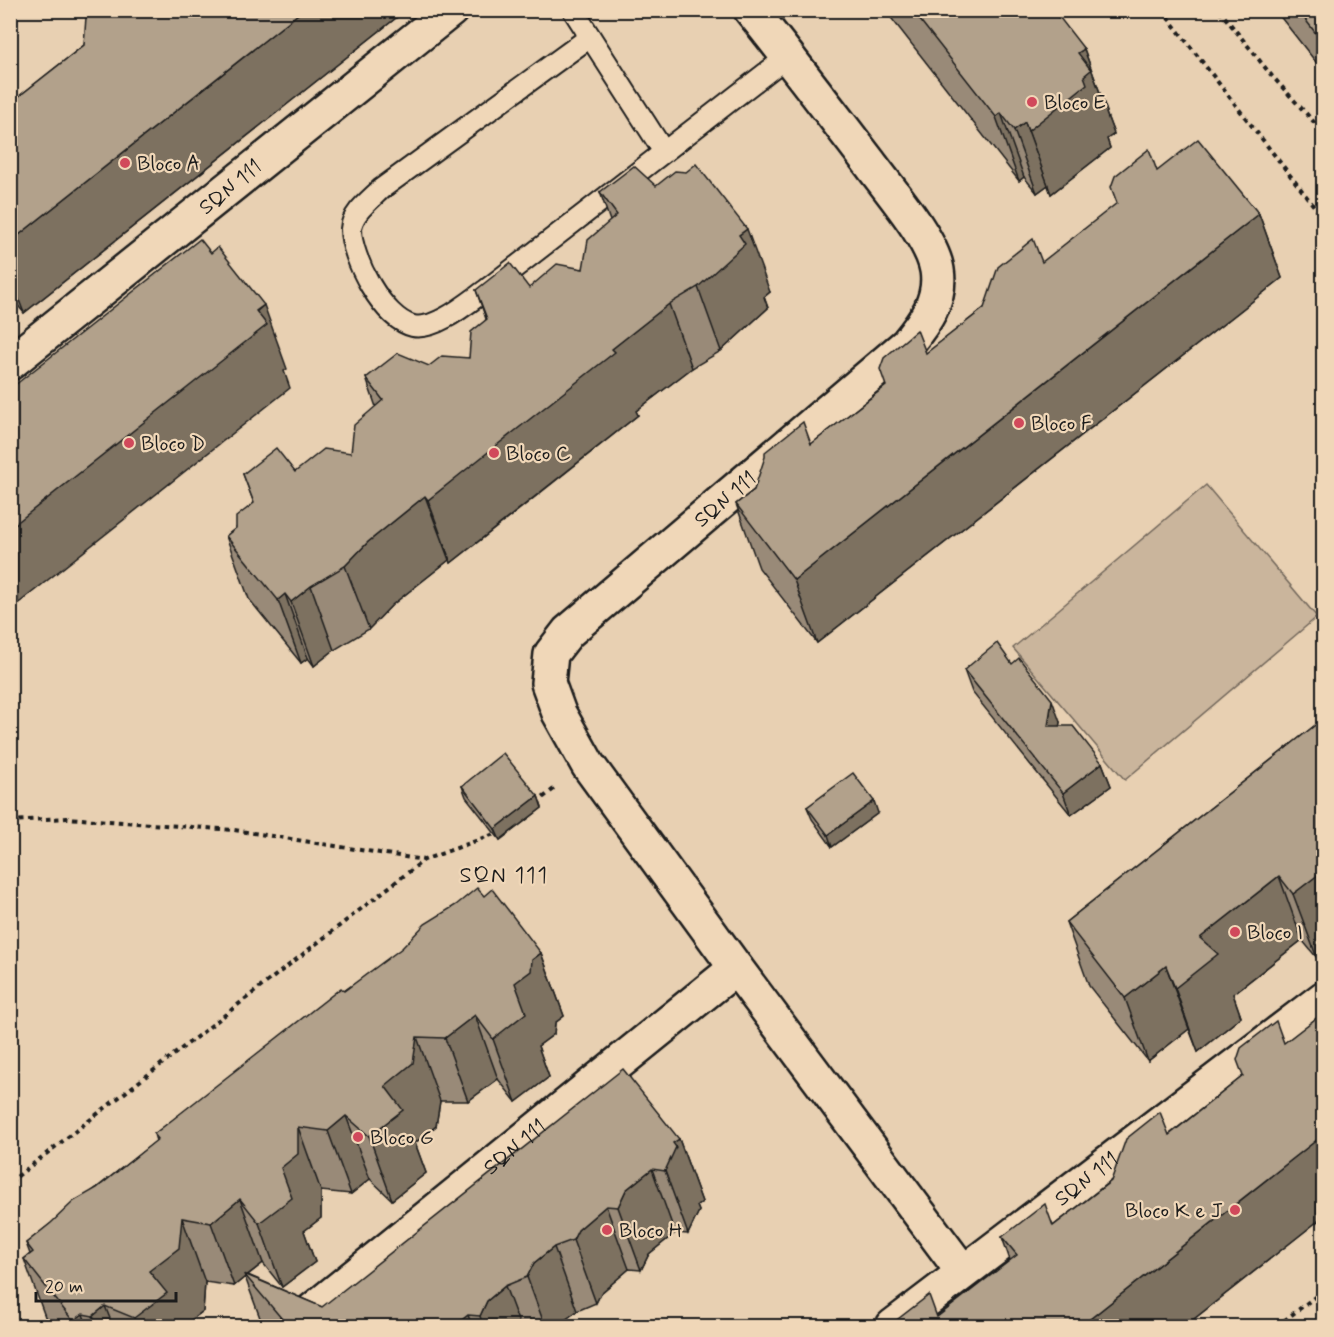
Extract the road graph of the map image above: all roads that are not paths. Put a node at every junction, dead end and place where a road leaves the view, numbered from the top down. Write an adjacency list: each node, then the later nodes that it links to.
1 (451, 10): 7 (street, SQN 111)
2 (573, 10): 4 (lane)
3 (751, 10): 5 (street, SQN 111)
4 (590, 36): 6 (lane); 6 (lane)
5 (788, 56): 6 (lane); 8 (street, SQN 111)
6 (664, 152)
7 (10, 363)
8 (736, 968): 10 (street, SQN 111); 11 (street, SQN 111)
9 (1323, 998): 10 (street, SQN 111)
10 (963, 1272): 12 (street, SQN 111)
11 (293, 1326)
12 (893, 1326)

